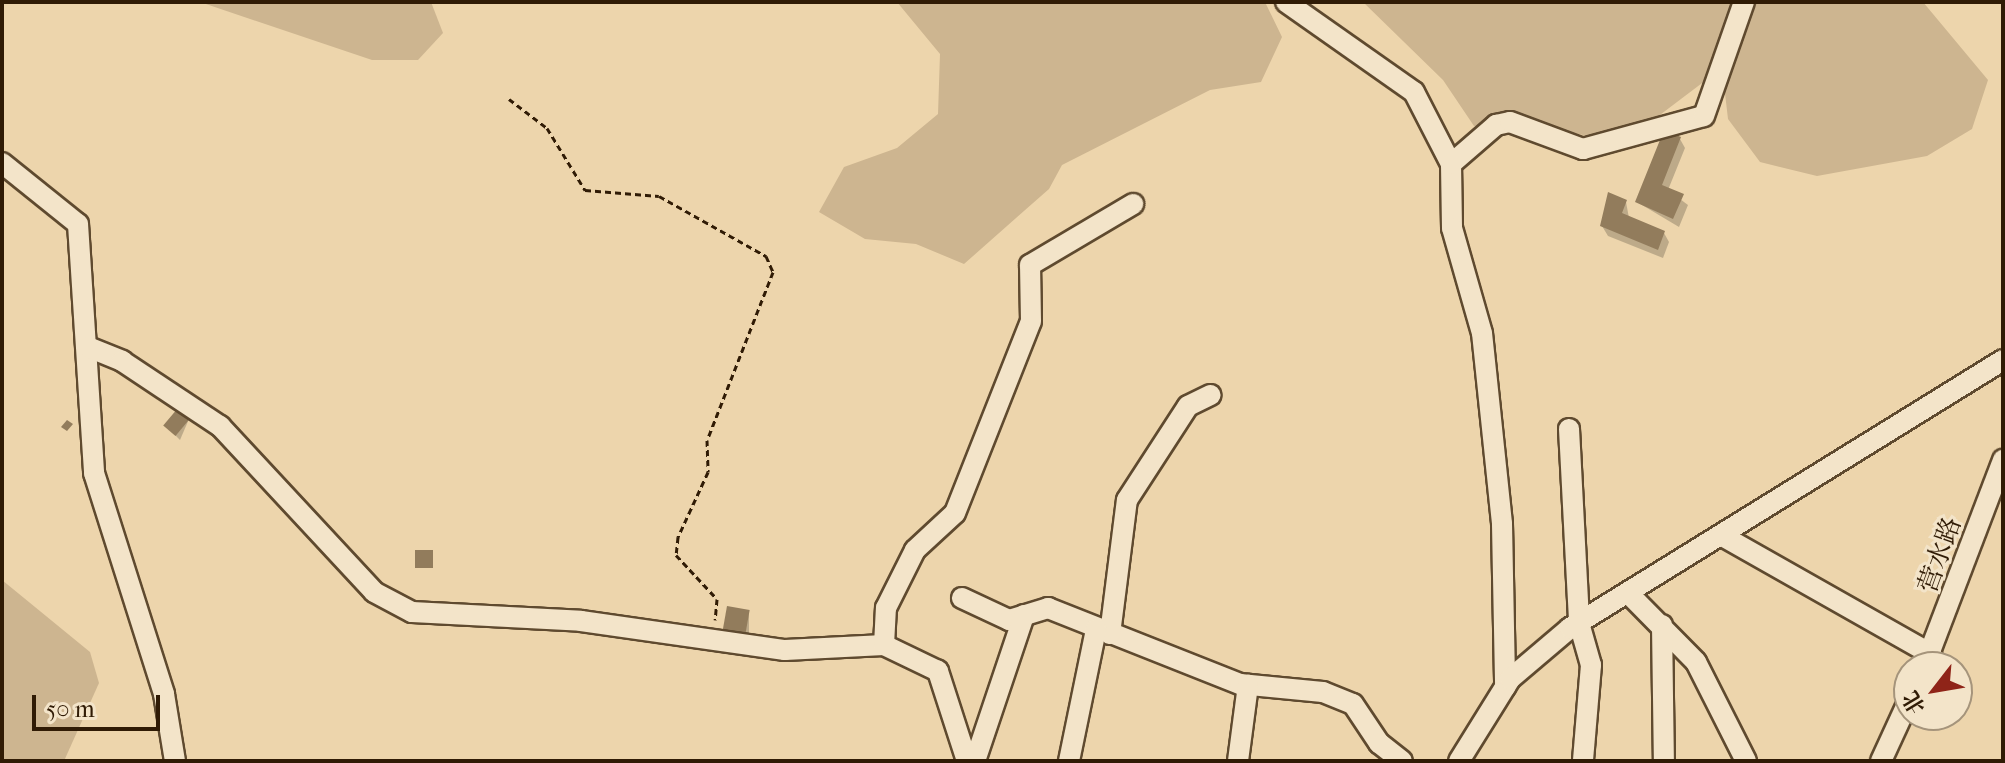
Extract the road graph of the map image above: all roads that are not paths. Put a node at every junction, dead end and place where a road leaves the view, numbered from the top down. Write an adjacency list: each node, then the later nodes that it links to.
1 (1286, 2): 4 (street)
2 (1744, 2): 4 (street)
3 (2, 163): 6 (street)
4 (1451, 164): 22 (street)
5 (1133, 204): 18 (street)
6 (88, 347): 18 (street); 24 (street)
7 (2003, 360): 11 (street)
8 (1211, 395): 17 (street)
9 (1569, 429): 15 (street)
10 (2003, 460): 20 (street, 营水路)
11 (1726, 538): 12 (street); 19 (street)
12 (1629, 594): 15 (street); 16 (street)
13 (962, 598): 14 (street)
14 (1024, 615): 17 (street); 26 (street)
15 (1579, 623): 22 (street); 31 (street)
16 (1662, 625): 32 (street); 33 (street)
17 (1103, 631): 21 (street); 27 (street)
18 (884, 645): 25 (street)
19 (1913, 651)
20 (1931, 651)
21 (1248, 685): 28 (street); 29 (street)
22 (1505, 687): 30 (street)
23 (1895, 731): 34 (street)
24 (175, 761)
25 (967, 761)
26 (975, 761)
27 (1069, 761)
28 (1238, 761)
29 (1402, 761)
30 (1459, 761)
31 (1583, 761)
32 (1664, 761)
33 (1746, 761)
34 (1881, 761)

